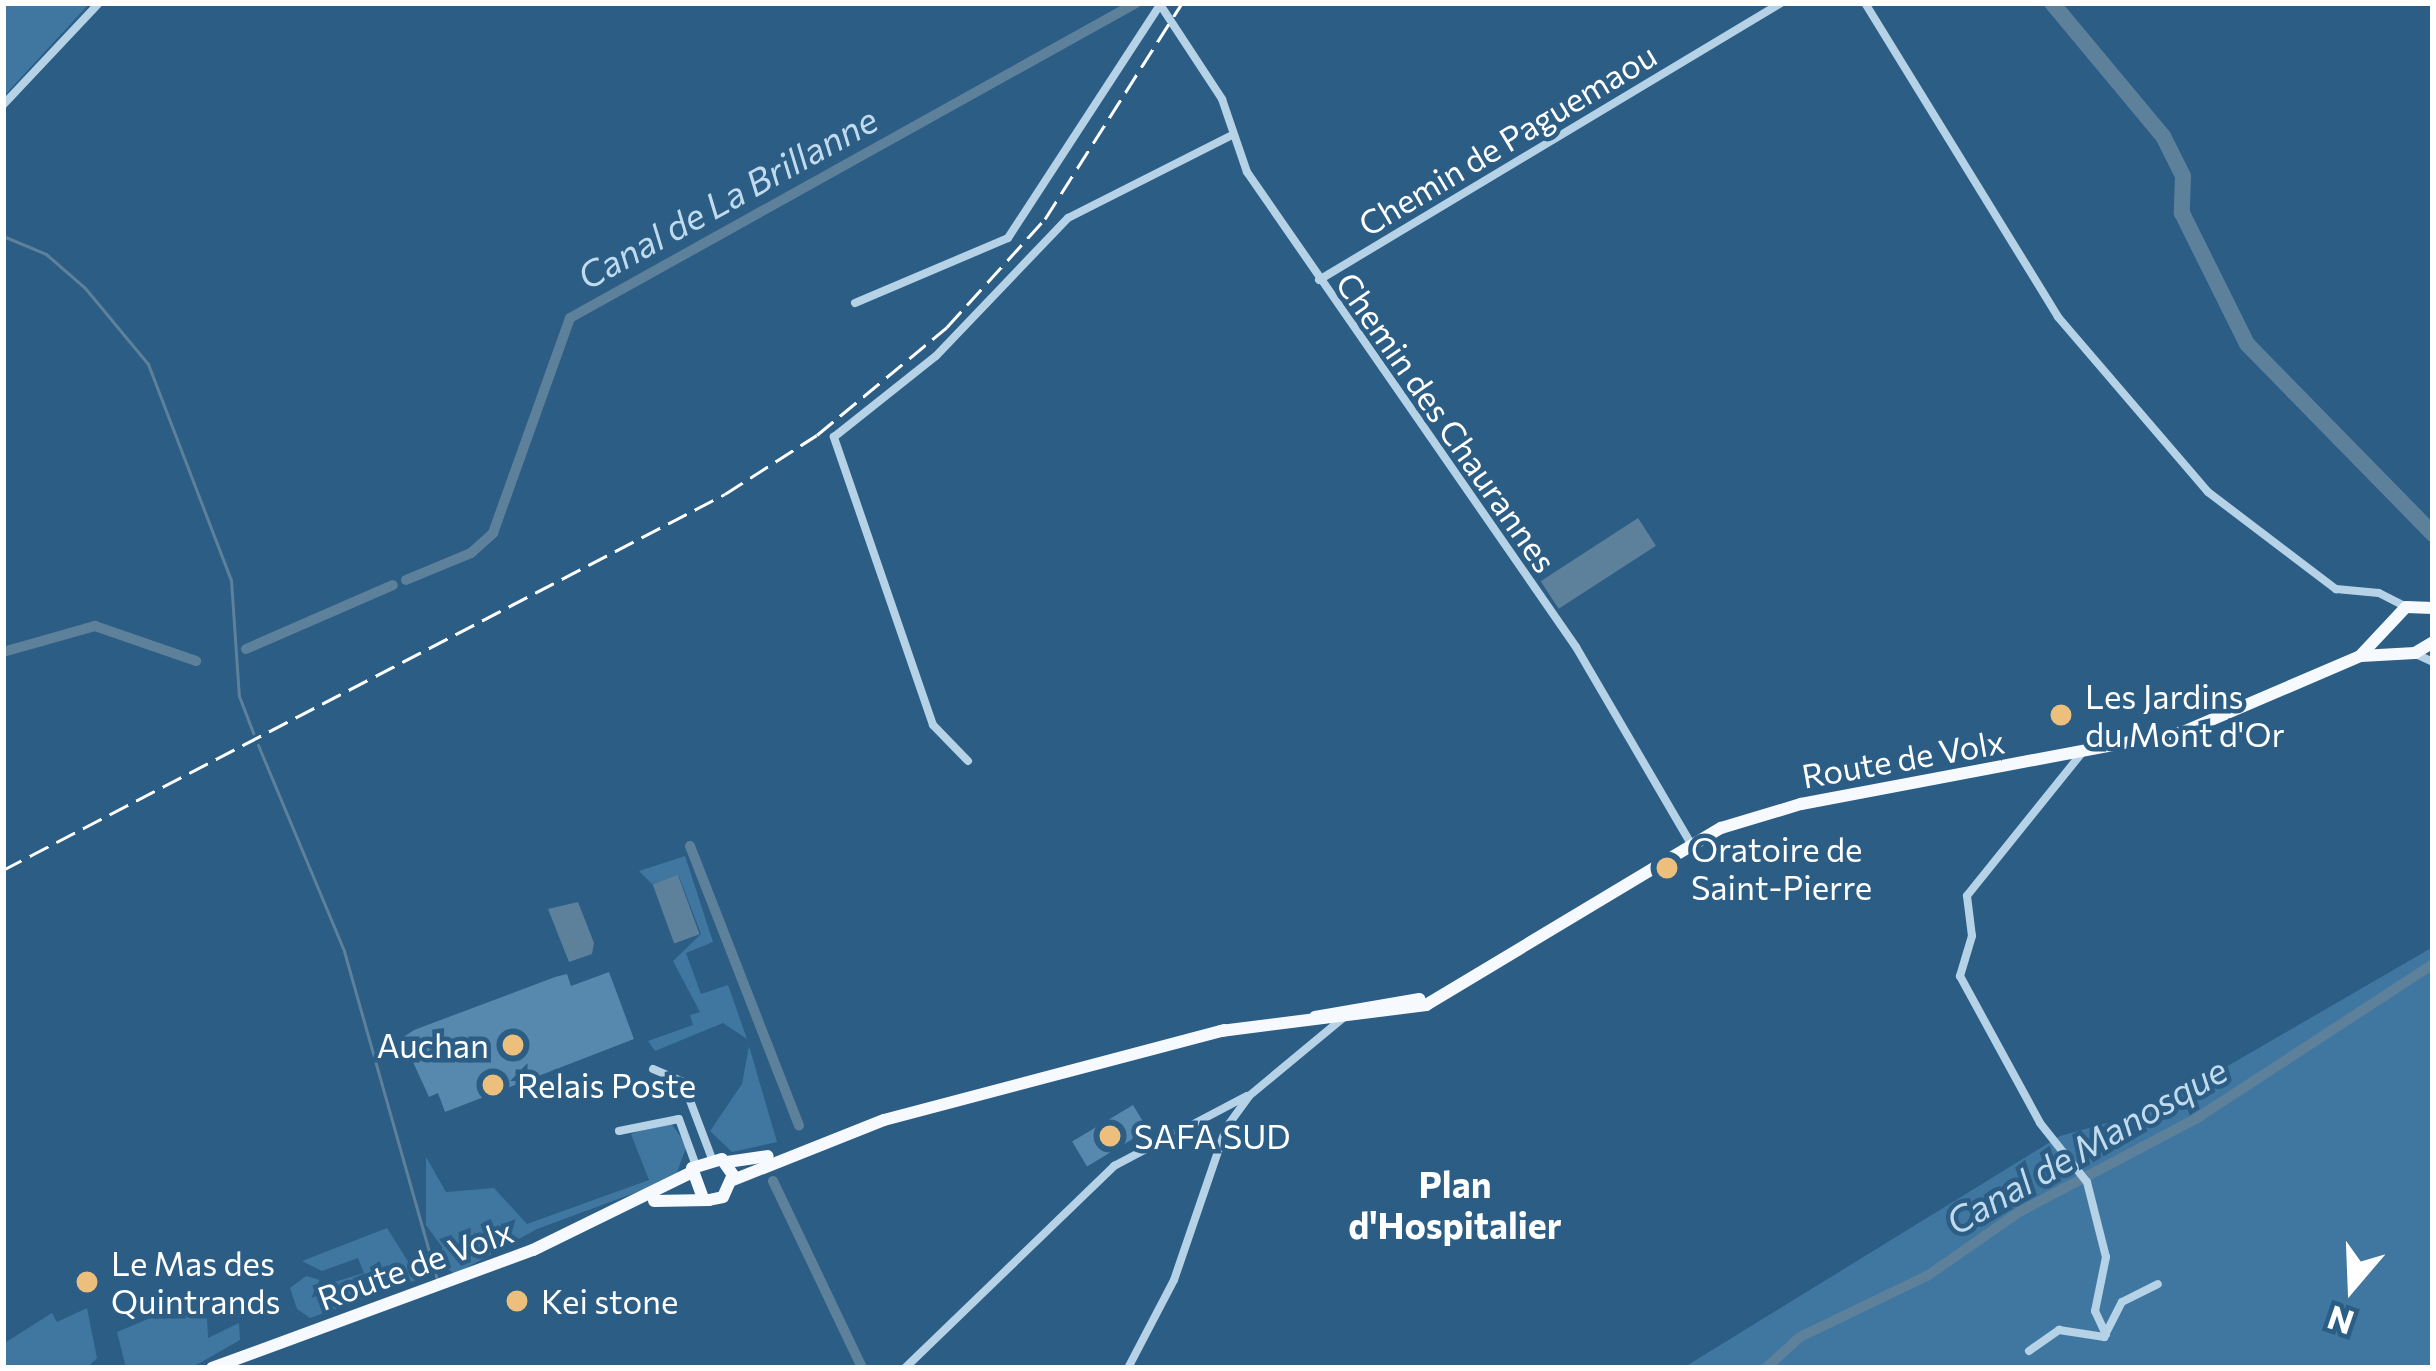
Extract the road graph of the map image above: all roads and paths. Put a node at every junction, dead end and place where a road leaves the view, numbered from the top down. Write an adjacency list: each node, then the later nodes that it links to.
1 (99, 3): 5 (street)
2 (1781, 3): 7 (street, Chemin de Paguemaou)
3 (1865, 3): 9 (street)
4 (1159, 4): 6 (street, Chemin des Chaurannes); 8 (street)
5 (3, 105)
6 (1232, 135): 7 (street, Chemin des Chaurannes); 19 (street)
7 (1319, 280): 20 (street, Chemin des Chaurannes)
8 (855, 303)
9 (2384, 595): 10 (street); 12 (street)
10 (2406, 607): 11 (main road); 12 (main road, Route de Volx)
11 (2430, 612)
12 (2391, 624): 14 (main road); 16 (main road, Route de Volx)
13 (2433, 642): 15 (main road)
14 (2399, 649): 15 (main road); 16 (main road, Route de Volx)
15 (2415, 653): 17 (street)
16 (2360, 656): 18 (main road, Route de Volx)
17 (2433, 662)
18 (2081, 754): 20 (main road, Route de Volx); 36 (street)
19 (968, 761)
20 (1690, 842): 21 (main road, Route de Volx)
21 (1484, 977): 22 (main road, Route de Volx); 23 (main road, Route de Volx)
22 (1393, 1006): 23 (street); 24 (main road, Route de Volx)
23 (1334, 1023): 24 (main road, Route de Volx); 26 (street)
24 (1221, 1031): 28 (main road, Route de Volx)
25 (653, 1069): 29 (street)
26 (1249, 1096): 39 (street); 40 (street)
27 (619, 1131): 31 (street)
28 (787, 1152): 30 (main road, Route de Volx); 32 (main road, Route de Volx)
29 (711, 1156): 30 (main road); 31 (main road)
30 (727, 1162): 32 (main road)
31 (693, 1168): 33 (main road); 34 (main road, Route de Volx)
32 (733, 1180): 33 (main road)
33 (703, 1198): 34 (main road, Route de Volx)
34 (635, 1205): 38 (main road, Route de Volx)
35 (2158, 1283): 36 (street)
36 (2106, 1335): 37 (street)
37 (2030, 1351)
38 (212, 1368)
39 (904, 1368)
40 (1128, 1368)

